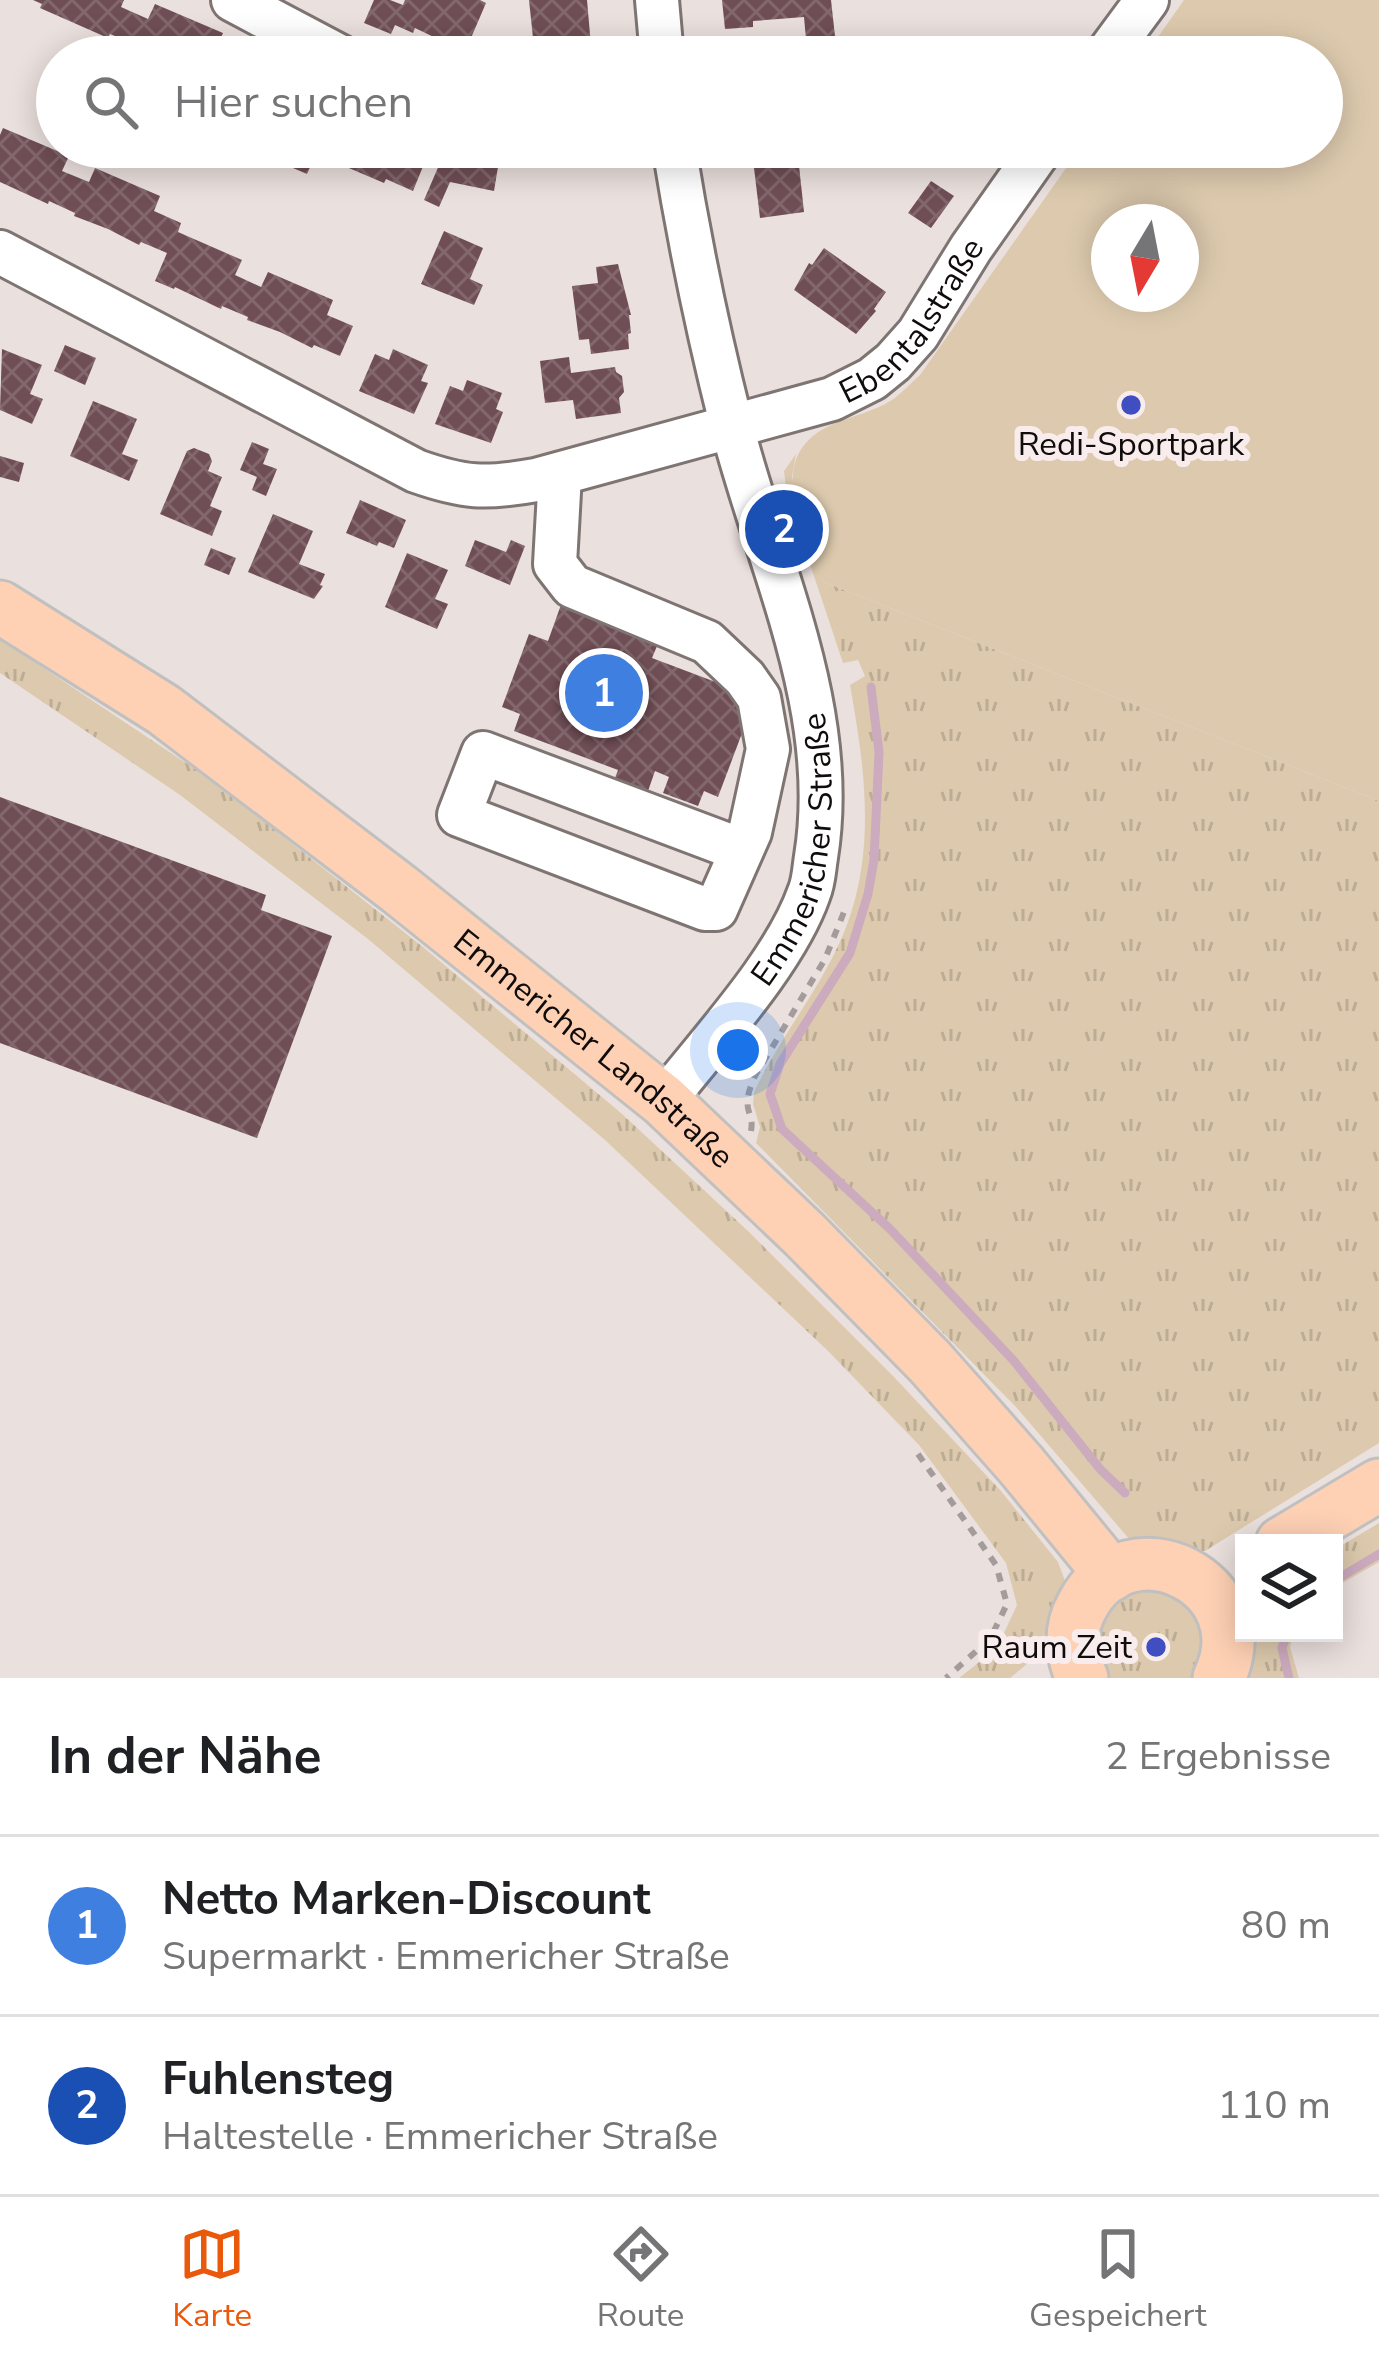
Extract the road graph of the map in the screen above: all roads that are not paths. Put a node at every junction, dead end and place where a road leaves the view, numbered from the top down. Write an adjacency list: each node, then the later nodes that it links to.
1 (233, 0): 4 (street)
2 (657, 0): 5 (street)
3 (1147, 0): 6 (street)
4 (301, 36)
5 (660, 36)
6 (1120, 36)
7 (677, 168): 10 (street, Emmericher Straße)
8 (1027, 168): 10 (street, Ebentalstraße)
9 (0, 252): 11 (street, Ebentalstraße)
10 (732, 427): 11 (street, Ebentalstraße); 14 (street, Emmericher Straße)
11 (560, 474): 13 (street)
12 (0, 607): 14 (main road, Emmericher Landstraße)
13 (741, 850): 13 (street)
14 (664, 1101): 17 (main road, Emmericher Landstraße)
15 (1379, 1485): 16 (main road)
16 (1297, 1534)
17 (1111, 1575): 18 (main road); 19 (main road)
18 (1226, 1578): 20 (main road)
19 (1079, 1677)
20 (1219, 1678)

